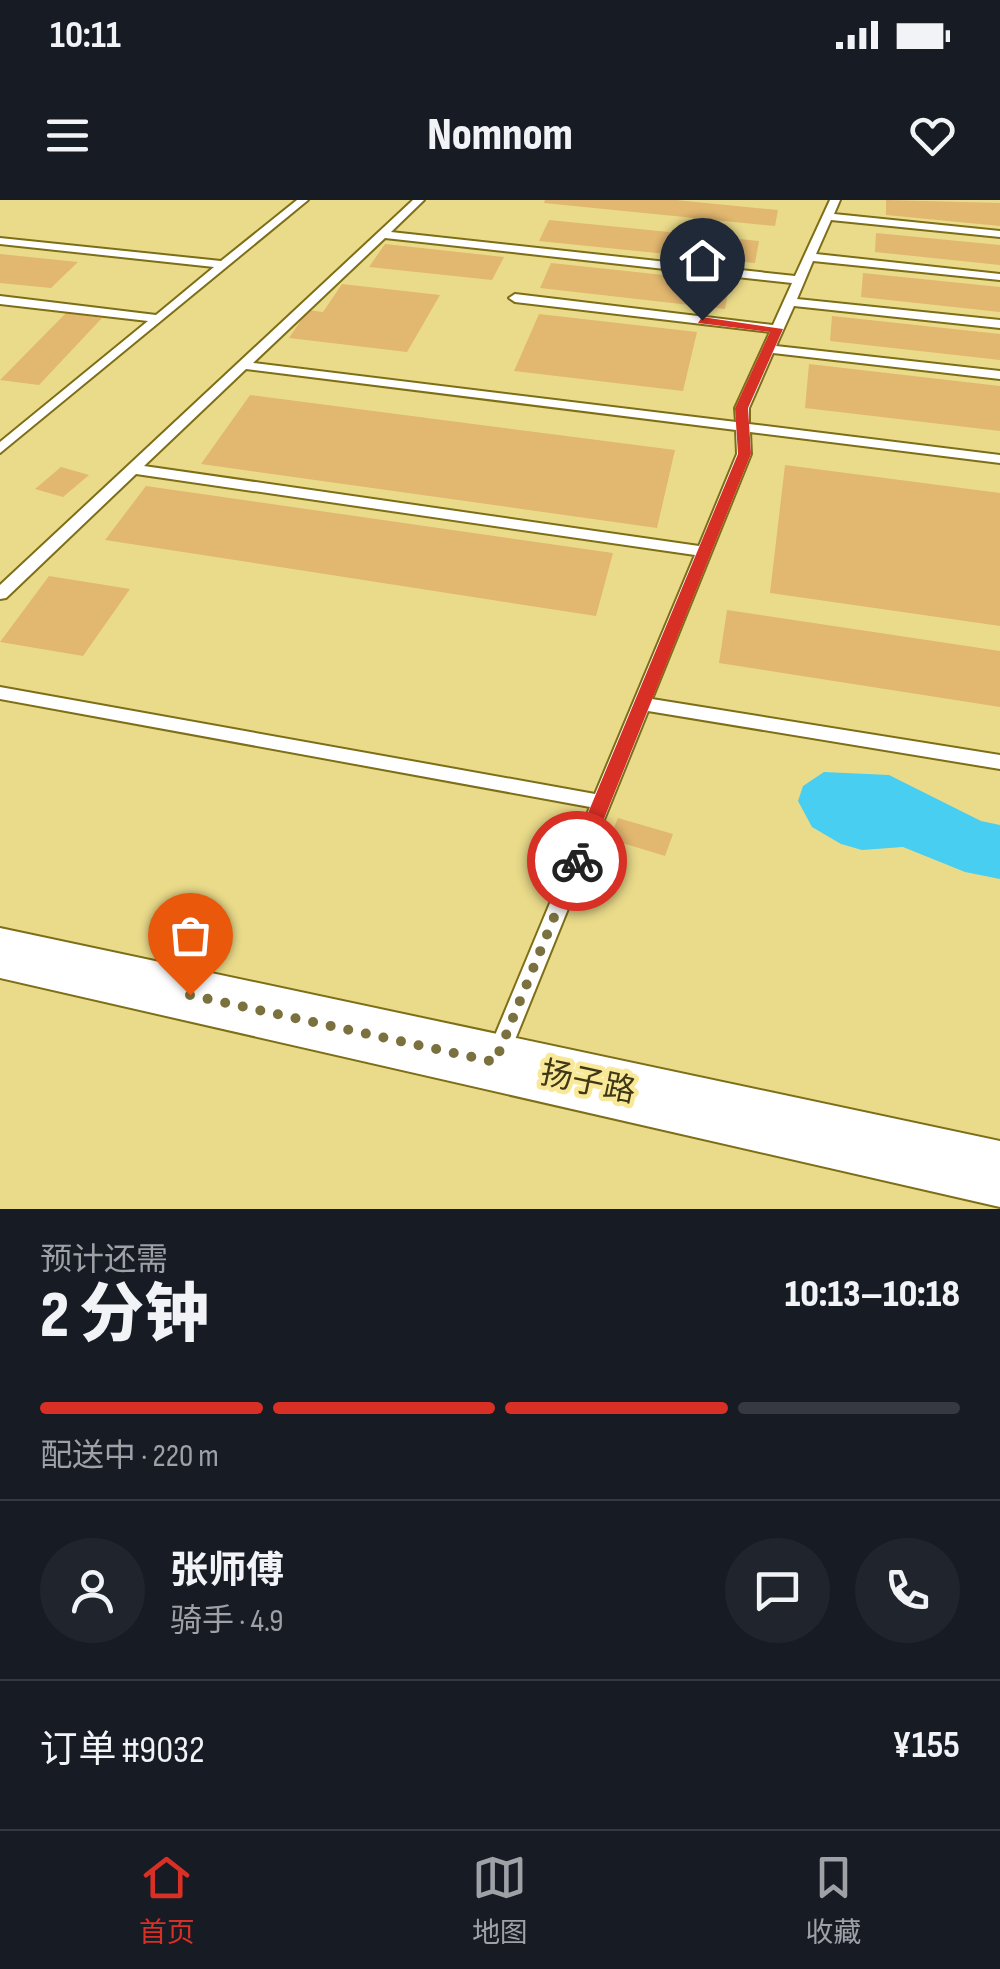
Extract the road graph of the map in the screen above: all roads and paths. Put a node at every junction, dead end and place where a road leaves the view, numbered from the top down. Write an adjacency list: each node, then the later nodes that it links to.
1 (303, 200): 9 (lane)
2 (419, 200): 5 (lane)
3 (835, 200): 4 (lane)
4 (828, 217): 6 (lane); 8 (lane)
5 (382, 234): 11 (lane); 19 (lane)
6 (1000, 234)
7 (0, 242): 9 (lane)
8 (810, 256): 10 (lane); 11 (lane)
9 (224, 265): 15 (lane)
10 (1000, 277)
11 (799, 280): 14 (lane)
12 (514, 298): 17 (lane)
13 (0, 300): 15 (lane)
14 (790, 302): 16 (lane); 17 (lane)
15 (159, 318): 22 (lane)
16 (1000, 324)
17 (777, 329): 18 (lane)
18 (768, 349): 20 (lane); 21 (lane)
19 (242, 366): 21 (lane); 24 (lane)
20 (1000, 376)
21 (742, 428): 23 (lane); 25 (lane)
22 (0, 449)
23 (1000, 459)
24 (132, 469): 25 (lane); 26 (lane)
25 (704, 552): 28 (lane)
26 (0, 594)
27 (0, 693): 30 (lane)
28 (643, 704): 29 (lane); 30 (lane)
29 (1000, 762)
30 (602, 802): 32 (lane)
31 (0, 954): 32 (street, 扬子路)
32 (495, 1062): 33 (street, 扬子路)
33 (1000, 1174)

